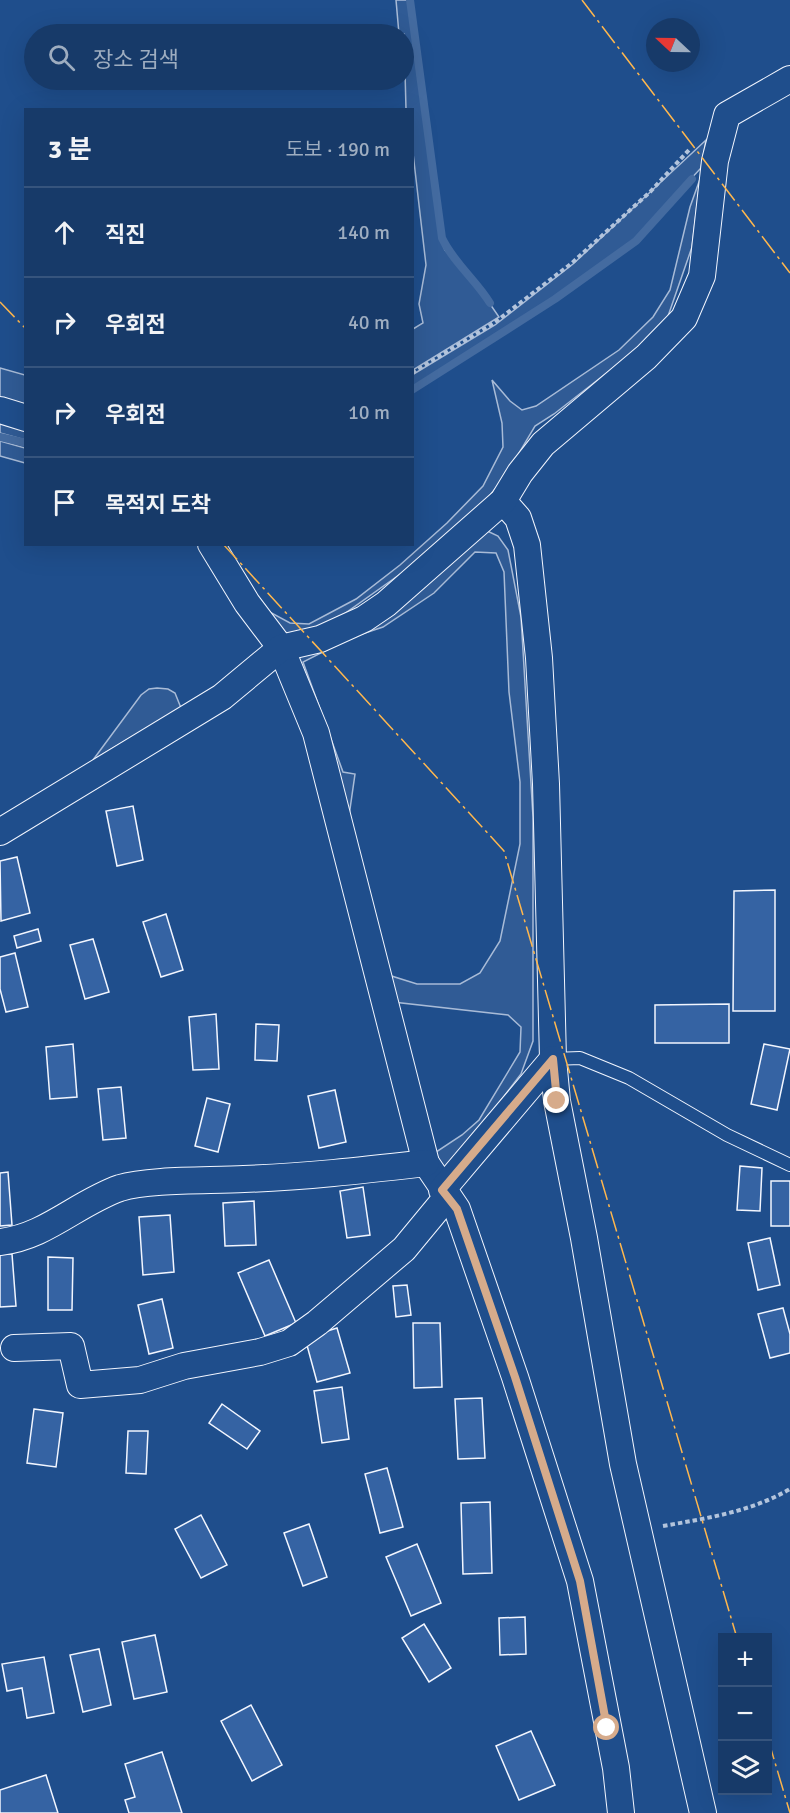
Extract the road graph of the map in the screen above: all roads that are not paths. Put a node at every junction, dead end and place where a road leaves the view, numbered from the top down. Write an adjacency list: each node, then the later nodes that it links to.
1 (790, 79): 4 (street)
2 (0, 410): 3 (street)
3 (24, 417)
4 (504, 501): 6 (street); 8 (street)
5 (213, 546): 6 (street)
6 (281, 648): 7 (street); 9 (street)
7 (0, 832)
8 (553, 1059): 10 (lane); 11 (street); 15 (street)
9 (426, 1163): 11 (street); 12 (street)
10 (790, 1165)
11 (445, 1193): 13 (street); 14 (street)
12 (0, 1242)
13 (14, 1348)
14 (621, 1813)
15 (703, 1813)

